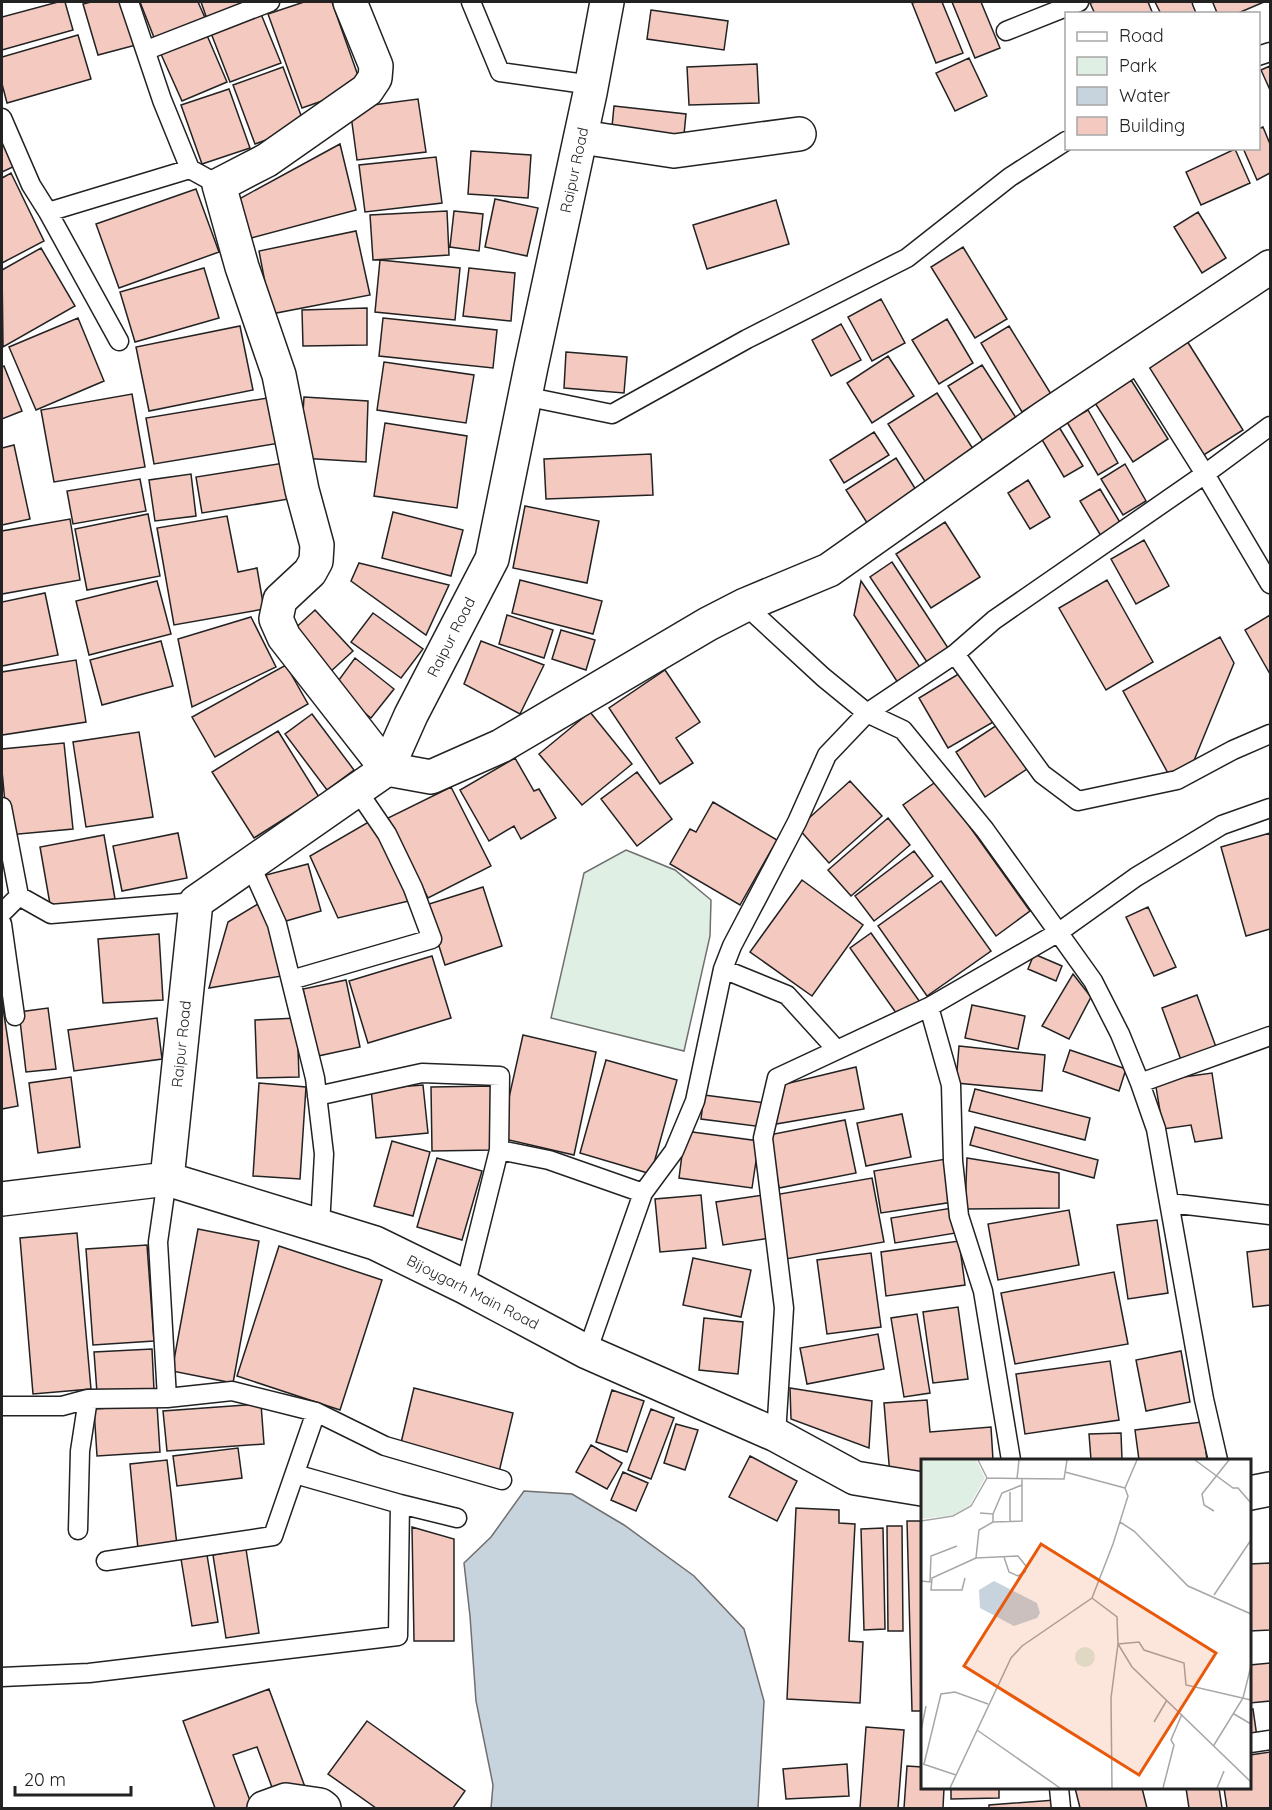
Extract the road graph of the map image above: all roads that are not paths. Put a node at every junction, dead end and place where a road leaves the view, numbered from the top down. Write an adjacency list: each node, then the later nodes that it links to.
1 (129, 2): 8 (lane)
2 (270, 2): 8 (lane)
3 (350, 2): 15 (street)
4 (471, 2): 9 (lane)
5 (608, 2): 9 (street, Raipur Road)
6 (1079, 2): 7 (lane)
7 (1006, 31)
8 (147, 50): 14 (lane)
9 (592, 85): 12 (street, Raipur Road)
10 (2, 118): 16 (lane)
11 (799, 134): 12 (street)
12 (581, 138): 20 (street, Raipur Road)
13 (1065, 142): 20 (lane)
14 (190, 169): 15 (lane); 16 (lane)
15 (219, 185): 28 (street)
16 (48, 212): 18 (lane)
17 (1270, 267): 19 (street)
18 (119, 341)
19 (1132, 358): 22 (lane); 24 (street)
20 (524, 396): 28 (street, Raipur Road)
21 (1270, 426): 22 (lane)
22 (1205, 474): 23 (lane); 25 (lane)
23 (1270, 584)
24 (746, 605): 26 (lane); 28 (street)
25 (955, 654): 26 (lane); 27 (lane)
26 (867, 713): 37 (lane); 38 (lane)
27 (1270, 734)
28 (387, 769): 29 (street)
29 (357, 790): 32 (street); 39 (lane)
30 (2, 807): 33 (lane)
31 (1270, 808): 37 (lane)
32 (250, 864): 34 (street); 39 (lane)
33 (19, 896): 34 (lane); 35 (lane)
34 (196, 902): 47 (street, Raipur Road)
35 (2, 913)
36 (2, 924): 41 (lane)
37 (1059, 932): 40 (lane); 44 (lane)
38 (723, 969): 43 (lane); 48 (lane)
39 (291, 980): 45 (lane)
40 (929, 1007): 43 (lane); 60 (lane)
41 (15, 1016)
42 (1270, 1036): 44 (lane)
43 (836, 1049): 59 (lane)
44 (1140, 1083): 50 (lane)
45 (317, 1096): 46 (lane); 52 (lane)
46 (499, 1150): 48 (lane); 53 (lane)
47 (167, 1179): 49 (street, Bijoygarh Main Road); 52 (street, Bijoygarh Main Road); 55 (lane)
48 (643, 1192): 54 (lane)
49 (2, 1199)
50 (1170, 1203): 51 (lane); 61 (lane)
51 (1270, 1215)
52 (320, 1226): 53 (street, Bijoygarh Main Road)
53 (465, 1287): 54 (street, Bijoygarh Main Road)
54 (587, 1352): 59 (street, Bijoygarh Main Road)
55 (167, 1398): 56 (lane); 58 (lane)
56 (88, 1399): 57 (lane); 69 (lane)
57 (2, 1406)
58 (316, 1412): 62 (lane); 63 (lane)
59 (776, 1435): 64 (street, Bijoygarh Main Road)
60 (1011, 1459)
61 (1218, 1459)
62 (295, 1474): 67 (lane); 70 (lane)
63 (502, 1480)
64 (921, 1489)
65 (1270, 1490): 66 (street)
66 (1251, 1493)
67 (400, 1504): 68 (lane); 71 (lane)
68 (458, 1518)
69 (78, 1530)
70 (106, 1561)
71 (2, 1677)
72 (1270, 1740): 73 (lane)
73 (1251, 1743)
74 (1059, 1789): 77 (lane)
75 (264, 1809): 76 (street)
76 (324, 1809)
77 (1061, 1809)

